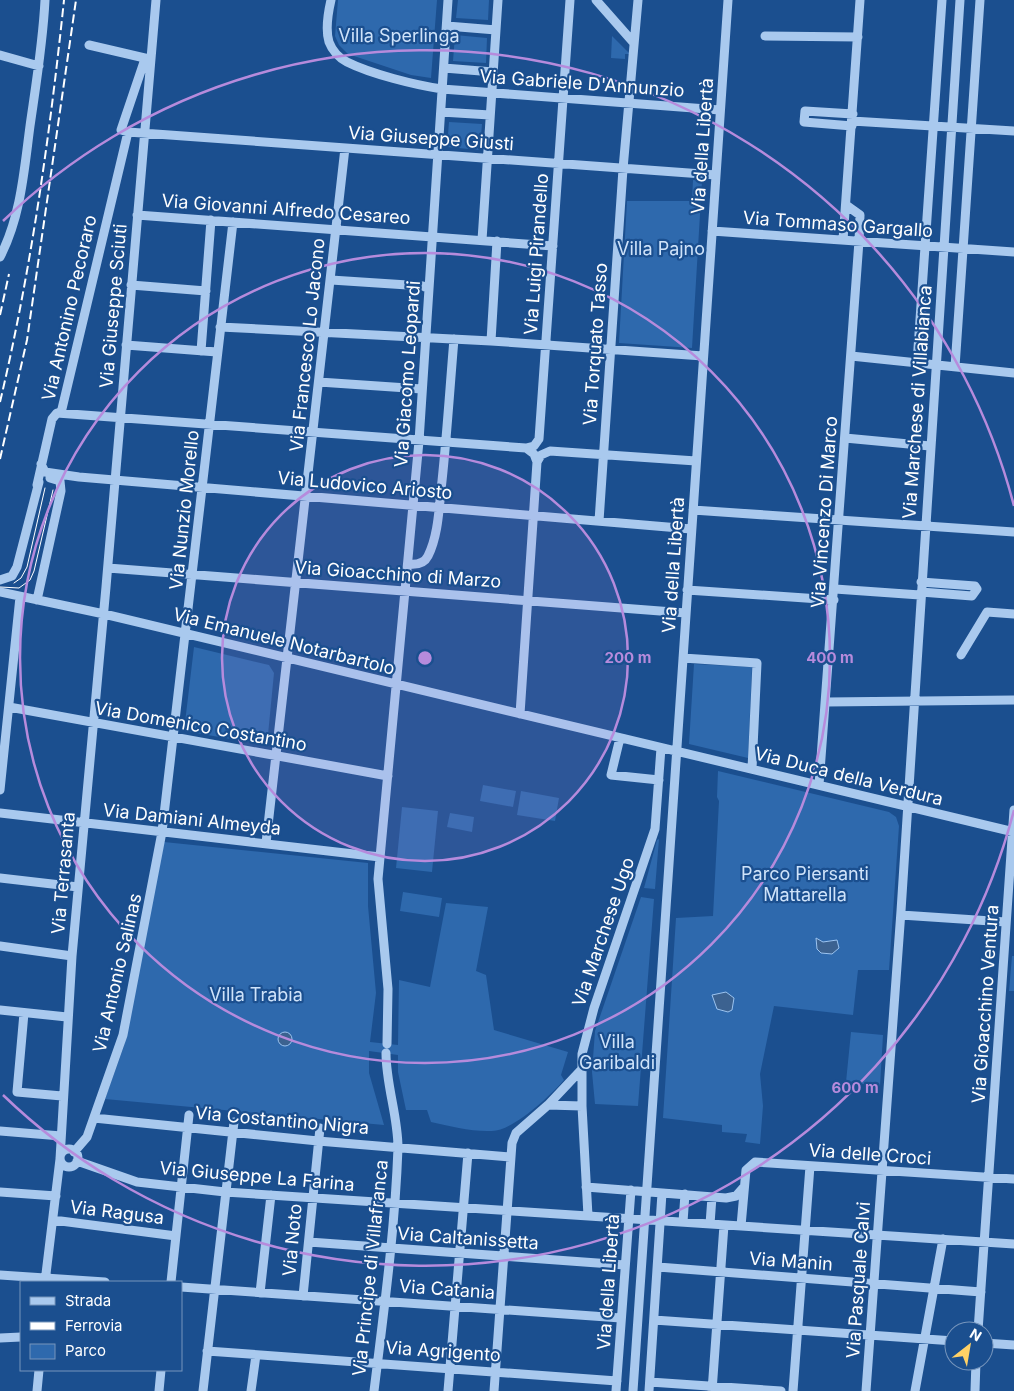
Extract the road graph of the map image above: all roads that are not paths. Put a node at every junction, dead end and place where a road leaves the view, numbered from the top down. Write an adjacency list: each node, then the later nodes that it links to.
1 (45, 0): 23 (street)
2 (156, 0): 22 (street, Via Giuseppe Sciuti)
3 (331, 0): 26 (street, Via Gabriele D'Annunzio)
4 (448, 0): 15 (street, Via Giacomo Leopardi)
5 (498, 0): 16 (street)
6 (570, 0): 28 (street, Via Luigi Pirandello)
7 (596, 0): 19 (street)
8 (638, 0): 19 (street, Via Torquato Tasso)
9 (728, 0): 30 (street, Via della Libertà)
10 (860, 0): 18 (street)
11 (942, 0): 34 (street, Via Marchese di Villabianca)
12 (956, 0): 35 (street, Via Marchese di Villabianca)
13 (960, 0): 35 (street, Via Marchese di Villabianca)
14 (980, 0): 36 (street, Via Marchese di Villabianca)
15 (446, 26): 16 (street); 24 (street, Via Giacomo Leopardi)
16 (496, 30): 25 (street)
17 (765, 36): 18 (street)
18 (858, 37): 33 (street)
19 (634, 42): 29 (street, Via Torquato Tasso)
20 (89, 45): 22 (street)
21 (0, 55): 23 (street)
22 (148, 59): 38 (street, Via Antonino Pecoraro); 39 (street, Via Giuseppe Sciuti)
23 (38, 66): 62 (street)
24 (444, 68): 25 (street); 26 (street, Via Giacomo Leopardi)
25 (493, 72): 27 (street)
26 (442, 89): 27 (street, Via Gabriele D'Annunzio); 31 (street, Via Giacomo Leopardi)
27 (492, 93): 28 (street, Via Gabriele D'Annunzio); 32 (street)
28 (563, 98): 29 (street, Via Gabriele D'Annunzio); 43 (street, Via Luigi Pirandello)
29 (630, 103): 30 (street, Via Gabriele D'Annunzio); 44 (street, Via Torquato Tasso)
30 (720, 110): 45 (street, Via della Libertà)
31 (441, 112): 32 (street); 41 (street, Via Giacomo Leopardi)
32 (490, 115): 42 (street)
33 (852, 120): 34 (street); 46 (street)
34 (934, 126): 35 (street); 58 (street, Via Marchese di Villabianca)
35 (950, 126): 36 (street); 59 (street, Via Marchese di Villabianca)
36 (971, 128): 37 (street); 60 (street, Via Marchese di Villabianca)
37 (1014, 131)
38 (128, 132): 39 (street, Via Giuseppe Giusti); 85 (street, Via Antonino Pecoraro)
39 (143, 134): 40 (street, Via Giuseppe Giusti); 47 (street, Via Giuseppe Sciuti)
40 (345, 148): 41 (street, Via Giuseppe Giusti); 50 (street, Via Francesco Lo Jacono)
41 (438, 155): 42 (street, Via Giuseppe Giusti); 52 (street, Via Giacomo Leopardi)
42 (487, 158): 43 (street, Via Giuseppe Giusti); 53 (street)
43 (559, 164): 44 (street, Via Giuseppe Giusti); 57 (street, Via Luigi Pirandello)
44 (623, 169): 45 (street, Via Giuseppe Giusti); 74 (street, Via Torquato Tasso)
45 (716, 174): 51 (street, Via della Libertà)
46 (846, 205): 54 (street); 55 (street, Via Vincenzo Di Marco)
47 (137, 215): 48 (street, Via Giovanni Alfredo Cesareo); 64 (street, Via Giuseppe Sciuti)
48 (211, 220): 49 (street, Via Giovanni Alfredo Cesareo); 66 (street)
49 (233, 222): 50 (street, Via Giovanni Alfredo Cesareo); 67 (street, Via Nunzio Morello)
50 (336, 228): 52 (street, Via Giovanni Alfredo Cesareo); 63 (street, Via Francesco Lo Jacono)
51 (712, 231): 54 (street, Via Tommaso Gargallo); 77 (street, Via della Libertà)
52 (433, 236): 53 (street, Via Giovanni Alfredo Cesareo); 65 (street, Via Giacomo Leopardi)
53 (482, 240): 56 (street, Via Giovanni Alfredo Cesareo)
54 (843, 240): 55 (street, Via Tommaso Gargallo)
55 (860, 241): 58 (street, Via Tommaso Gargallo); 78 (street, Via Vincenzo Di Marco)
56 (496, 242): 57 (street, Via Giovanni Alfredo Cesareo); 71 (street)
57 (553, 246): 73 (street, Via Luigi Pirandello)
58 (926, 246): 59 (street, Via Tommaso Gargallo); 79 (street, Via Marchese di Villabianca)
59 (942, 247): 60 (street, Via Tommaso Gargallo); 80 (street, Via Marchese di Villabianca)
60 (962, 249): 61 (street, Via Tommaso Gargallo); 81 (street, Via Marchese di Villabianca)
61 (1014, 252)
62 (0, 257)
63 (331, 280): 65 (street); 68 (street, Via Francesco Lo Jacono)
64 (131, 285): 66 (street); 72 (street, Via Giuseppe Sciuti)
65 (429, 289): 69 (street, Via Giacomo Leopardi)
66 (206, 291): 75 (street)
67 (220, 328): 68 (street); 76 (street, Via Nunzio Morello)
68 (324, 333): 69 (street); 83 (street, Via Francesco Lo Jacono)
69 (426, 338): 70 (street); 84 (street, Via Giacomo Leopardi)
70 (454, 339): 71 (street); 92 (street)
71 (491, 341): 73 (street)
72 (126, 345): 75 (street); 86 (street, Via Giuseppe Sciuti)
73 (546, 345): 74 (street); 90 (street, Via Luigi Pirandello)
74 (611, 350): 77 (street); 96 (street, Via Torquato Tasso)
75 (201, 351): 76 (street)
76 (217, 352): 87 (street, Via Nunzio Morello)
77 (703, 356): 97 (street, Via della Libertà)
78 (851, 356): 79 (street); 89 (street, Via Vincenzo Di Marco)
79 (917, 363): 80 (street)
80 (934, 365): 81 (street); 93 (street, Via Marchese di Villabianca)
81 (955, 367): 82 (street)
82 (1014, 373)
83 (319, 382): 84 (street); 88 (street, Via Francesco Lo Jacono)
84 (422, 389): 91 (street, Via Giacomo Leopardi)
85 (61, 413): 86 (street); 99 (street, Via Antonino Pecoraro)
86 (120, 418): 87 (street); 101 (street, Via Giuseppe Sciuti)
87 (210, 426): 88 (street); 103 (street, Via Nunzio Morello)
88 (313, 432): 91 (street); 105 (street, Via Francesco Lo Jacono)
89 (845, 438): 93 (street); 110 (street, Via Vincenzo Di Marco)
90 (539, 439): 94 (street); 95 (street)
91 (419, 440): 92 (street); 106 (street, Via Giacomo Leopardi)
92 (446, 442): 94 (street); 107 (street)
93 (928, 446): 112 (street, Via Marchese di Villabianca)
94 (526, 448): 98 (street)
95 (550, 451): 96 (street); 98 (street)
96 (604, 456): 97 (street); 111 (street, Via Torquato Tasso)
97 (696, 461): 108 (street, Via della Libertà)
98 (537, 462): 109 (street)
99 (42, 464): 100 (street, Via Ludovico Ariosto); 102 (street, Via Antonino Pecoraro)
100 (79, 477): 101 (street, Via Ludovico Ariosto); 104 (street)
101 (114, 480): 103 (street, Via Ludovico Ariosto); 116 (street, Via Giuseppe Sciuti)
102 (37, 485): 104 (street); 118 (street, Via Antonino Pecoraro)
103 (203, 488): 105 (street, Via Ludovico Ariosto); 117 (street, Via Nunzio Morello)
104 (61, 491): 127 (street)
105 (306, 496): 106 (street, Via Ludovico Ariosto); 120 (street, Via Francesco Lo Jacono)
106 (414, 506): 107 (street, Via Ludovico Ariosto); 115 (street, Via Giacomo Leopardi)
107 (439, 508): 109 (street, Via Ludovico Ariosto); 115 (street)
108 (693, 510): 110 (street); 113 (street, Via della Libertà)
109 (533, 516): 111 (street, Via Ludovico Ariosto); 128 (street)
110 (840, 520): 112 (street); 121 (street, Via Vincenzo Di Marco)
111 (599, 521): 113 (street, Via Ludovico Ariosto)
112 (923, 526): 114 (street); 119 (street, Via Marchese di Villabianca); 125 (street, Via Marchese di Villabianca)
113 (691, 529): 122 (street, Via della Libertà)
114 (1014, 532)
115 (408, 564): 123 (street, Via Giacomo Leopardi)
116 (108, 568): 117 (street, Via Gioacchino di Marzo); 131 (street, Via Giuseppe Sciuti)
117 (194, 574): 120 (street, Via Gioacchino di Marzo); 133 (street, Via Nunzio Morello)
118 (0, 580)
119 (921, 582): 125 (street, Via Marchese di Villabianca); 125 (street)
120 (296, 583): 123 (street, Via Gioacchino di Marzo); 136 (street, Via Francesco Lo Jacono)
121 (835, 588): 125 (street); 129 (street, Via Vincenzo Di Marco)
122 (687, 590): 129 (street); 130 (street, Via della Libertà)
123 (406, 591): 128 (street, Via Gioacchino di Marzo); 137 (street, Via Giacomo Leopardi)
124 (0, 592): 126 (street, Via Emanuele Notarbartolo)
125 (919, 594): 139 (street, Via Marchese di Villabianca)
126 (20, 597): 127 (street, Via Emanuele Notarbartolo); 141 (street)
127 (37, 600): 131 (street, Via Emanuele Notarbartolo)
128 (528, 600): 130 (street, Via Gioacchino di Marzo); 142 (street)
129 (834, 600): 140 (street, Via Vincenzo Di Marco)
130 (686, 613): 135 (street, Via della Libertà)
131 (104, 614): 133 (street, Via Emanuele Notarbartolo); 143 (street, Via Terrasanta)
132 (1014, 614): 134 (street)
133 (186, 634): 136 (street, Via Emanuele Notarbartolo); 144 (street, Via Nunzio Morello)
134 (961, 655)
135 (683, 658): 147 (street, Via della Libertà); 150 (street)
136 (288, 659): 137 (street, Via Emanuele Notarbartolo); 148 (street, Via Francesco Lo Jacono)
137 (397, 686): 142 (street, Via Emanuele Notarbartolo); 151 (street, Via Giacomo Leopardi)
138 (1014, 700): 139 (street)
139 (912, 701): 140 (street); 155 (street, Via Marchese di Villabianca)
140 (827, 702): 153 (street, Via Vincenzo Di Marco)
141 (9, 707): 143 (street, Via Domenico Costantino); 149 (street)
142 (520, 714): 145 (street, Via Emanuele Notarbartolo)
143 (94, 722): 144 (street, Via Domenico Costantino); 158 (street, Via Terrasanta)
144 (174, 738): 148 (street, Via Domenico Costantino); 159 (street, Via Nunzio Morello)
145 (620, 738): 146 (street, Via Emanuele Notarbartolo); 152 (street)
146 (661, 748): 147 (street, Via Emanuele Notarbartolo); 152 (street, Via Marchese Ugo)
147 (676, 751): 150 (street, Via Duca della Verdura); 201 (street, Via della Libertà)
148 (276, 756): 151 (street, Via Domenico Costantino); 161 (street, Via Francesco Lo Jacono)
149 (2, 763): 154 (street)
150 (752, 769): 153 (street, Via Duca della Verdura)
151 (388, 776): 162 (street, Via Giacomo Leopardi)
152 (659, 780): 172 (street, Via Marchese Ugo)
153 (819, 785): 155 (street, Via Duca della Verdura)
154 (0, 790)
155 (905, 806): 160 (street, Via Duca della Verdura); 165 (street, Via Marchese di Villabianca)
156 (1014, 810): 160 (street, Via Gioacchino Ventura)
157 (0, 813): 158 (street, Via Damiani Almeyda)
158 (84, 823): 159 (street, Via Damiani Almeyda); 164 (street, Via Terrasanta)
159 (162, 832): 161 (street, Via Damiani Almeyda); 177 (street, Via Antonio Salinas)
160 (1013, 832): 166 (street, Via Gioacchino Ventura)
161 (266, 843): 162 (street, Via Damiani Almeyda)
162 (380, 857): 185 (street, Via Principe di Villafranca)
163 (0, 878): 164 (street)
164 (78, 887): 168 (street, Via Terrasanta)
165 (900, 915): 166 (street); 192 (street, Via Pasquale Calvi)
166 (1006, 922): 193 (street, Via Gioacchino Ventura)
167 (0, 946): 168 (street)
168 (72, 956): 171 (street, Via Terrasanta)
169 (0, 1010): 170 (street)
170 (24, 1013): 171 (street); 173 (street)
171 (67, 1017): 173 (street, Via Terrasanta)
172 (581, 1070): 174 (street); 175 (street, Via Marchese Ugo)
173 (62, 1096): 183 (street, Via Terrasanta)
174 (548, 1105): 175 (street); 188 (street)
175 (582, 1106): 195 (street, Via Marchese Ugo)
176 (189, 1115): 179 (street)
177 (94, 1118): 179 (street, Via Costantino Nigra); 186 (street, Via Antonio Salinas)
178 (234, 1122): 182 (street)
179 (187, 1128): 182 (street, Via Costantino Nigra); 196 (street)
180 (320, 1128): 184 (street, Via Noto)
181 (0, 1131): 183 (street)
182 (233, 1132): 184 (street, Via Costantino Nigra); 200 (street)
183 (61, 1136): 189 (street, Via Terrasanta)
184 (318, 1141): 185 (street, Via Costantino Nigra); 207 (street, Via Noto)
185 (398, 1147): 187 (street, Via Costantino Nigra); 208 (street, Via Principe di Villafranca)
186 (74, 1152): 189 (street); 190 (street)
187 (468, 1153): 188 (street, Via Costantino Nigra); 209 (street)
188 (511, 1157): 210 (street)
189 (60, 1159): 190 (street); 205 (street, Via Terrasanta)
190 (77, 1161): 196 (street, Via Giuseppe La Farina)
191 (810, 1166): 192 (street, Via delle Croci); 197 (street, Via delle Croci); 220 (street)
192 (883, 1172): 193 (street, Via delle Croci); 222 (street, Via Pasquale Calvi)
193 (990, 1178): 194 (street, Via delle Croci); 225 (street, Via Gioacchino Ventura)
194 (1014, 1179)
195 (586, 1187): 198 (street); 211 (street, Via Marchese Ugo)
196 (181, 1188): 200 (street, Via Giuseppe La Farina); 221 (street)
197 (744, 1188): 206 (street); 219 (street, Via delle Croci)
198 (631, 1190): 201 (street, Via della Libertà); 212 (street, Via della Libertà)
199 (0, 1192): 205 (street)
200 (225, 1192): 204 (street, Via Giuseppe La Farina); 241 (street)
201 (647, 1192): 202 (street); 213 (street, Via della Libertà)
202 (662, 1193): 203 (street); 215 (street)
203 (685, 1194): 206 (street); 216 (street)
204 (271, 1195): 207 (street, Via Giuseppe La Farina); 243 (street)
205 (56, 1196): 214 (street, Via Terrasanta)
206 (712, 1197): 217 (street)
207 (313, 1198): 208 (street, Via Giuseppe La Farina); 224 (street, Via Noto)
208 (394, 1204): 209 (street, Via Giuseppe La Farina); 227 (street, Via Principe di Villafranca)
209 (463, 1208): 210 (street, Via Giuseppe La Farina); 228 (street)
210 (506, 1211): 211 (street, Via Giuseppe La Farina); 229 (street)
211 (588, 1216): 212 (street, Via Giuseppe La Farina)
212 (628, 1218): 213 (street, Via Giuseppe La Farina); 230 (street, Via della Libertà)
213 (645, 1219): 215 (street, Via Giuseppe La Farina); 279 (street, Via della Libertà)
214 (53, 1220): 221 (street, Via Ragusa); 235 (street, Via Terrasanta)
215 (661, 1220): 216 (street, Via Giuseppe La Farina); 231 (street)
216 (683, 1222): 217 (street, Via Giuseppe La Farina)
217 (710, 1224): 218 (street, Via Giuseppe La Farina)
218 (724, 1224): 219 (street, Via Giuseppe La Farina); 232 (street)
219 (741, 1226): 220 (street, Via Giuseppe La Farina)
220 (804, 1231): 222 (street, Via Giuseppe La Farina); 234 (street)
221 (176, 1236): 237 (street)
222 (878, 1236): 223 (street, Via Giuseppe La Farina); 238 (street, Via Pasquale Calvi)
223 (943, 1239): 225 (street, Via Giuseppe La Farina); 240 (street)
224 (309, 1242): 227 (street, Via Caltanissetta); 244 (street, Via Noto)
225 (985, 1242): 226 (street, Via Giuseppe La Farina); 242 (street, Via Gioacchino Ventura)
226 (1014, 1244)
227 (391, 1249): 228 (street, Via Caltanissetta); 245 (street, Via Principe di Villafranca)
228 (459, 1254): 229 (street, Via Caltanissetta); 246 (street)
229 (503, 1257): 230 (street, Via Caltanissetta); 247 (street)
230 (625, 1265): 248 (street, Via della Libertà)
231 (658, 1267): 232 (street, Via Manin); 249 (street)
232 (720, 1272): 234 (street, Via Manin); 251 (street)
233 (0, 1274): 235 (street)
234 (800, 1278): 238 (street, Via Manin); 252 (street)
235 (46, 1280): 236 (street)
236 (76, 1281)
237 (171, 1281)
238 (874, 1284): 240 (street, Via Manin); 253 (street, Via Pasquale Calvi)
239 (182, 1287): 241 (street, Via Catania)
240 (935, 1287): 242 (street, Via Manin); 256 (street)
241 (214, 1290): 243 (street, Via Catania); 260 (street)
242 (981, 1292): 250 (street, Via Gioacchino Ventura)
243 (260, 1293): 244 (street, Via Catania)
244 (304, 1296): 245 (street, Via Catania)
245 (385, 1301): 246 (street, Via Catania); 262 (street, Via Principe di Villafranca)
246 (455, 1306): 247 (street, Via Catania); 263 (street)
247 (499, 1310): 248 (street, Via Catania); 267 (street)
248 (621, 1318): 268 (street, Via della Libertà)
249 (654, 1320): 251 (street); 269 (street)
250 (979, 1321)
251 (716, 1324): 252 (street); 270 (street)
252 (797, 1328): 253 (street); 281 (street)
253 (870, 1335): 256 (street); 282 (street, Via Pasquale Calvi)
254 (20, 1337): 255 (street)
255 (0, 1338)
256 (926, 1339): 257 (street); 283 (street)
257 (944, 1340)
258 (994, 1343): 259 (street)
259 (1014, 1344)
260 (207, 1351): 261 (street, Via Agrigento); 273 (street)
261 (256, 1355): 262 (street, Via Agrigento); 274 (street)
262 (378, 1363): 263 (street, Via Agrigento); 275 (street, Via Principe di Villafranca)
263 (450, 1368): 267 (street, Via Agrigento); 276 (street)
264 (39, 1371): 271 (street)
265 (162, 1371): 272 (street)
266 (976, 1371): 284 (street)
267 (495, 1372): 268 (street, Via Agrigento); 277 (street)
268 (617, 1381): 278 (street, Via della Libertà)
269 (649, 1387): 270 (street)
270 (712, 1389): 280 (street)
271 (37, 1391)
272 (159, 1391)
273 (202, 1391)
274 (251, 1391)
275 (374, 1391)
276 (448, 1391)
277 (494, 1391)
278 (616, 1391)
279 (633, 1391)
280 (781, 1391)
281 (793, 1391)
282 (866, 1391)
283 (915, 1391)
284 (975, 1391)

